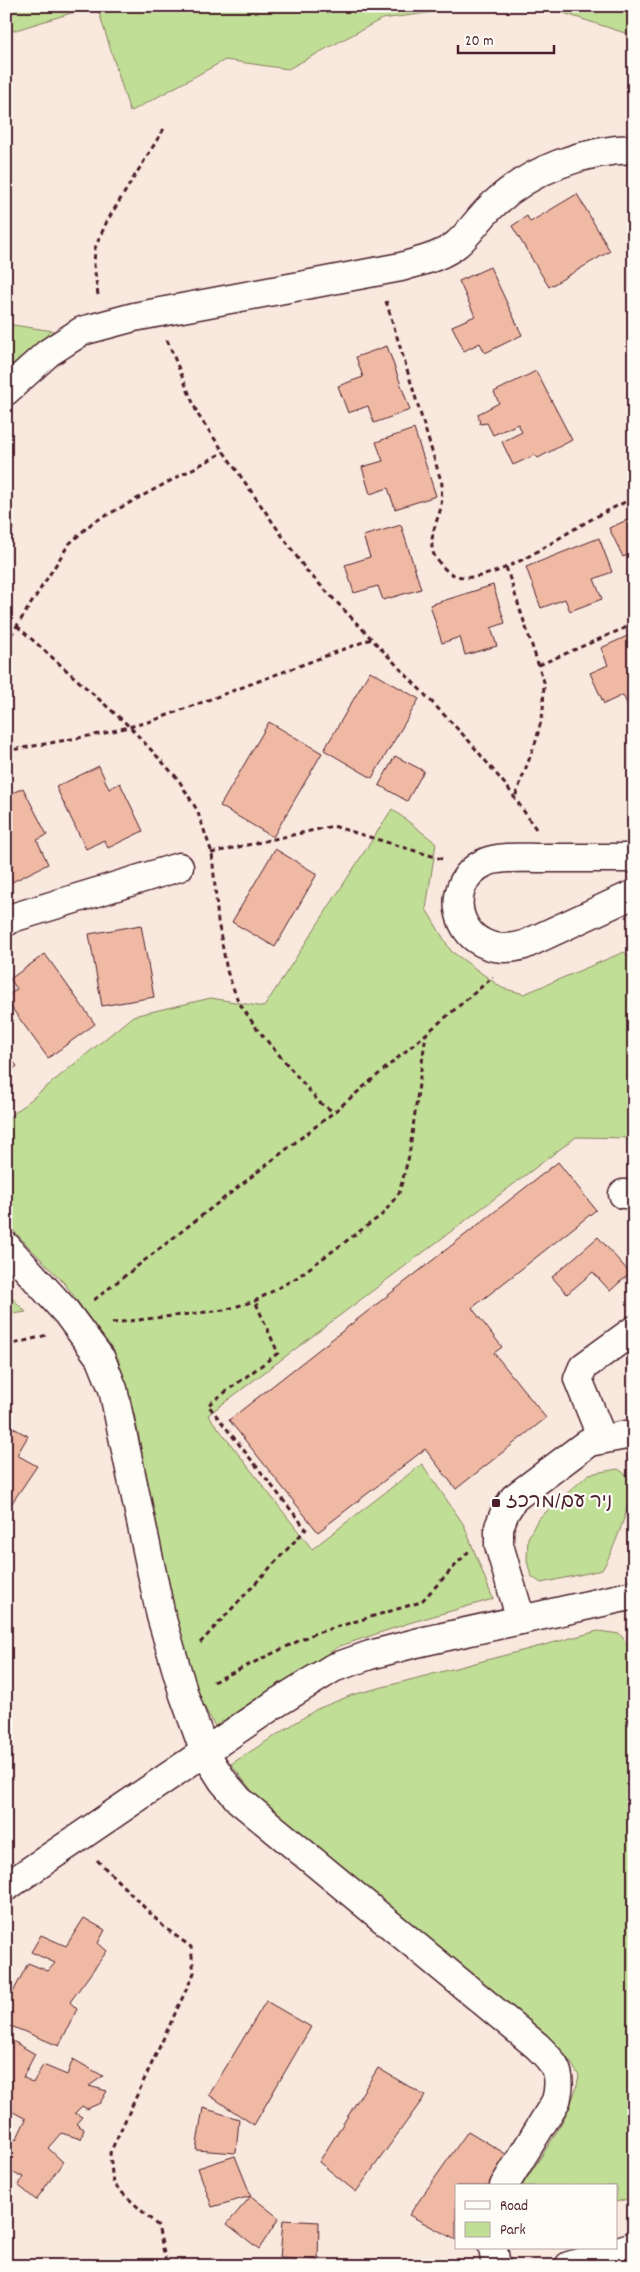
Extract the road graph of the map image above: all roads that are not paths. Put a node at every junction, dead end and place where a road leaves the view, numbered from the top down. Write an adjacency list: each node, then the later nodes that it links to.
1 (634, 148): 2 (street)
2 (6, 391)
3 (634, 858): 5 (street)
4 (179, 867): 6 (street)
5 (634, 894)
6 (6, 922)
7 (6, 1246): 13 (street)
8 (634, 1330): 10 (street)
9 (634, 1436): 10 (street)
10 (602, 1438): 12 (street)
11 (634, 1596): 12 (street)
12 (521, 1620): 13 (street)
13 (205, 1753): 14 (street); 15 (street)
14 (6, 1887)
15 (505, 2184)
16 (634, 2246): 19 (street)
17 (493, 2250): 18 (street)
18 (496, 2266)
19 (569, 2266)

